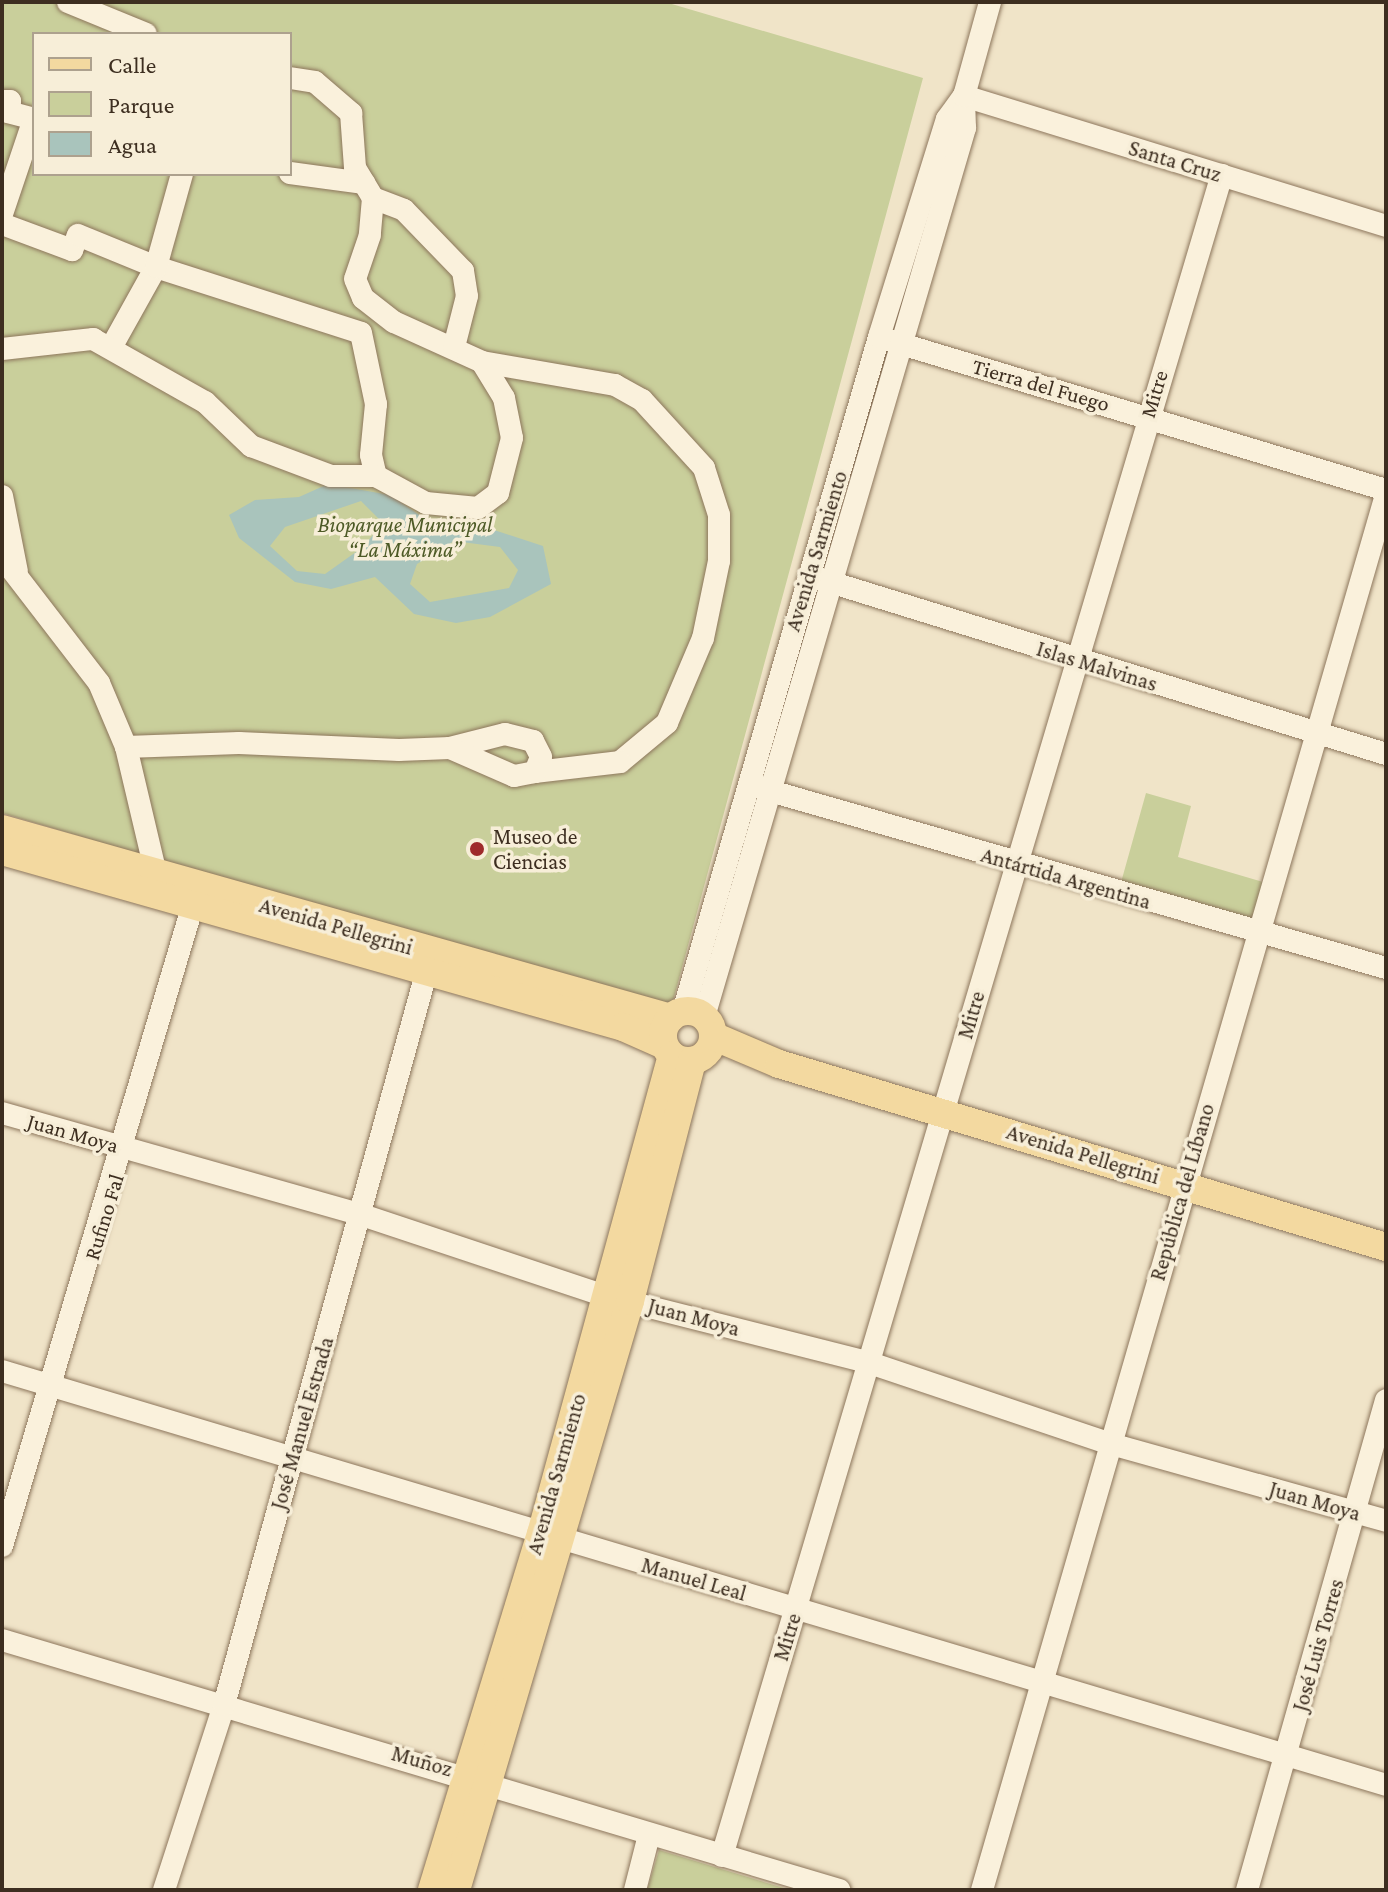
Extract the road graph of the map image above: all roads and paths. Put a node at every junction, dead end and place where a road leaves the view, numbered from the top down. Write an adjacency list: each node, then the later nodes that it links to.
1 (68, 2): 3 (street)
2 (990, 2): 6 (street, Avenida Sarmiento)
3 (113, 26): 4 (street)
4 (138, 32)
5 (294, 81): 13 (street)
6 (964, 96): 11 (street, Santa Cruz); 18 (street, Avenida Sarmiento)
7 (2, 101): 8 (street)
8 (32, 118)
9 (32, 125): 14 (street)
10 (292, 173): 13 (street)
11 (1222, 175): 16 (street, Santa Cruz); 23 (street, Mitre)
12 (181, 176): 17 (street)
13 (369, 190): 20 (street); 20 (street)
14 (2, 214)
15 (2, 224): 17 (street)
16 (1386, 226)
17 (156, 267): 19 (street); 24 (street)
18 (889, 340): 23 (street, Tierra del Fuego); 28 (street, Avenida Sarmiento)
19 (112, 346): 21 (street); 24 (street)
20 (454, 347): 22 (street)
21 (2, 349)
22 (482, 362): 24 (street); 34 (street)
23 (1147, 416): 25 (street, Tierra del Fuego); 29 (street, Mitre)
24 (376, 476)
25 (1386, 493): 30 (street, República del Líbano)
26 (2, 496): 27 (street)
27 (10, 565): 31 (street)
28 (819, 579): 29 (street, Islas Malvinas); 35 (street, Avenida Sarmiento)
29 (1077, 660): 30 (street, Islas Malvinas); 38 (street, Mitre)
30 (1316, 735): 33 (street, Islas Malvinas); 41 (street, República del Líbano)
31 (126, 747): 32 (street); 39 (street)
32 (450, 748): 34 (street); 34 (street)
33 (1386, 754)
34 (535, 772)
35 (757, 787): 38 (street, Antártida Argentina); 44 (street, Avenida Sarmiento)
36 (2, 829): 39 (main road, Avenida Pellegrini)
37 (2, 851): 40 (main road, Avenida Pellegrini)
38 (1014, 864): 41 (street, Antártida Argentina); 45 (street, Mitre)
39 (156, 874): 40 (main road, Avenida Pellegrini)
40 (196, 896): 42 (main road, Avenida Pellegrini); 47 (street, Rufino Fal)
41 (1257, 931): 43 (street, Antártida Argentina); 48 (street, República del Líbano)
42 (428, 964): 44 (main road, Avenida Pellegrini); 49 (street, José Manuel Estrada)
43 (1386, 968)
44 (688, 1038): 45 (main road, Avenida Pellegrini); 51 (main road, Avenida Sarmiento)
45 (944, 1112): 48 (main road, Avenida Pellegrini); 52 (street, Mitre)
46 (2, 1113): 47 (street, Juan Moya)
47 (125, 1147): 49 (street, Juan Moya); 54 (street, Rufino Fal)
48 (1183, 1183): 50 (main road, Avenida Pellegrini); 56 (street, República del Líbano)
49 (362, 1215): 51 (street, Juan Moya); 57 (street, José Manuel Estrada)
50 (1386, 1247)
51 (618, 1298): 52 (street, Juan Moya); 60 (main road, Avenida Sarmiento)
52 (870, 1363): 56 (street, Juan Moya); 62 (street, Mitre)
53 (2, 1371): 54 (street, Manuel Leal)
54 (51, 1385): 57 (street, Manuel Leal); 61 (street, Rufino Fal)
55 (1386, 1400): 58 (street, José Luis Torres)
56 (1111, 1444): 58 (street, Juan Moya); 64 (street, República del Líbano)
57 (290, 1459): 60 (street, Manuel Leal); 65 (street, José Manuel Estrada)
58 (1355, 1512): 59 (street, Juan Moya); 66 (street, José Luis Torres)
59 (1386, 1521)
60 (550, 1537): 62 (street, Manuel Leal); 67 (main road, Avenida Sarmiento)
61 (2, 1546)
62 (796, 1609): 64 (street, Manuel Leal); 70 (street, Mitre)
63 (2, 1640): 65 (street, Muñoz)
64 (1043, 1682): 66 (street, Manuel Leal); 77 (street, República del Líbano)
65 (224, 1705): 67 (street, Muñoz); 72 (street, José Manuel Estrada)
66 (1288, 1754): 68 (street, Manuel Leal); 78 (street, José Luis Torres)
67 (474, 1776): 69 (street, Muñoz); 73 (main road, Avenida Sarmiento); 74 (main road, Avenida Sarmiento)
68 (1386, 1785)
69 (649, 1835): 70 (street, Muñoz); 75 (street)
70 (722, 1856): 71 (street, Muñoz)
71 (806, 1886): 76 (street, Muñoz)
72 (164, 1890)
73 (432, 1890)
74 (456, 1890)
75 (635, 1890)
76 (839, 1890)
77 (982, 1890)
78 (1247, 1890)

